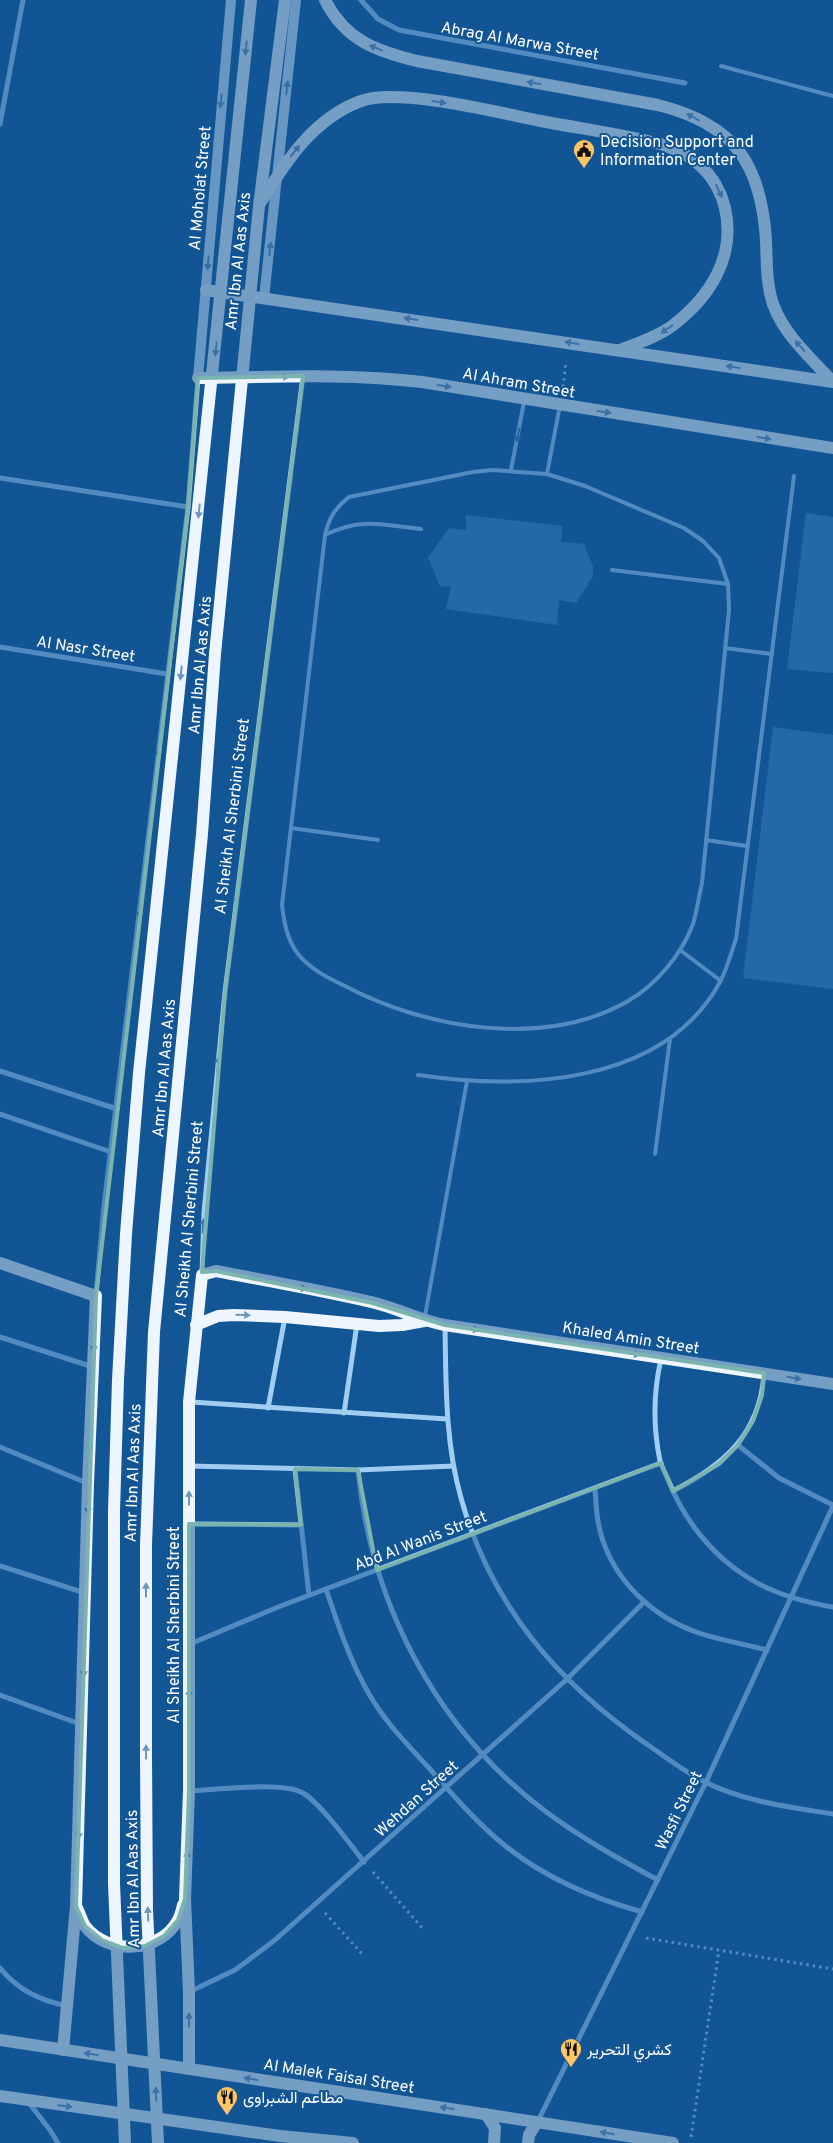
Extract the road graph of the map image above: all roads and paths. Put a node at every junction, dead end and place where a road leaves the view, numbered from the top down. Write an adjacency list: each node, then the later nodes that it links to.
1 (23, 0): 11 (street)
2 (231, 0): 14 (street, Al Moholat Street, one-way to 14)
3 (251, 0): 124 (main road, Amr Ibn Al Aas Axis, one-way to 124, bridge)
4 (285, 0): 13 (main road, Amr Ibn Al Aas Axis, bridge)
5 (296, 0): 15 (street, one-way to 5)
6 (325, 0): 20 (main road, one-way to 6)
7 (361, 0): 9 (street, Abrag Al Marwa Street)
8 (721, 66): 10 (lane)
9 (685, 84)
10 (833, 96)
11 (1, 111): 12 (street)
12 (0, 124)
13 (259, 206): 17 (main road, one-way to 17, bridge); 125 (main road, Amr Ibn Al Aas Axis, one-way to 13, bridge)
14 (206, 290): 15 (main road); 19 (street, Al Moholat Street)
15 (264, 298): 16 (main road, one-way to 15)
16 (569, 342): 17 (main road, one-way to 16); 22 (path)
17 (620, 350): 20 (main road, one-way to 17)
18 (303, 376): 19 (main road, Al Ahram Street, one-way to 18); 21 (main road, Al Ahram Street, one-way to 21); 53 (street, Al Sheikh Al Sherbini Street, one-way to 18)
19 (198, 378): 28 (street, one-way to 28)
20 (833, 382)
21 (524, 400): 22 (main road, Al Ahram Street); 24 (lane, one-way to 24)
22 (560, 406): 23 (main road, Al Ahram Street, one-way to 23); 25 (lane)
23 (833, 448)
24 (511, 470): 25 (lane); 30 (lane)
25 (547, 474): 32 (lane)
26 (794, 476): 36 (lane)
27 (0, 478): 28 (street)
28 (188, 507): 37 (street, one-way to 37)
29 (421, 530): 30 (lane)
30 (325, 535): 38 (lane)
31 (612, 570): 32 (lane)
32 (728, 584): 34 (lane)
33 (0, 647): 35 (street); 37 (street, Al Nasr Street)
34 (725, 648): 36 (lane); 40 (lane)
35 (0, 651)
36 (772, 654): 41 (lane)
37 (167, 674): 48 (street, one-way to 48)
38 (291, 828): 39 (lane); 42 (lane)
39 (378, 840)
40 (706, 840): 41 (lane); 42 (lane)
41 (747, 846): 43 (lane)
42 (680, 950): 43 (lane)
43 (721, 981): 44 (lane)
44 (670, 1039): 47 (lane); 51 (lane)
45 (0, 1071): 48 (street)
46 (418, 1075): 47 (lane)
47 (467, 1081): 56 (lane)
48 (116, 1109): 50 (street)
49 (0, 1114): 50 (street)
50 (111, 1152): 54 (street)
51 (655, 1154)
52 (0, 1263): 54 (main road)
53 (202, 1275): 56 (main road, Khaled Amin Street, one-way to 56); 58 (main road, Al Sheikh Al Sherbini Street)
54 (96, 1296): 62 (main road, one-way to 62)
55 (286, 1317): 57 (main road, Khaled Amin Street); 58 (main road, Khaled Amin Street, one-way to 55); 66 (street)
56 (424, 1321): 57 (main road, Khaled Amin Street); 59 (main road, Khaled Amin Street)
57 (357, 1323): 67 (street)
58 (196, 1325): 65 (main road, Al Sheikh Al Sherbini Street)
59 (445, 1325): 61 (main road, Khaled Amin Street, one-way to 61); 68 (street)
60 (0, 1337): 62 (street)
61 (661, 1358): 63 (main road, Khaled Amin Street); 71 (street)
62 (94, 1368): 76 (main road)
63 (764, 1373): 64 (main road, Khaled Amin Street, one-way to 64); 69 (street)
64 (833, 1384)
65 (189, 1402): 66 (street); 72 (main road, Al Sheikh Al Sherbini Street)
66 (268, 1408): 67 (street)
67 (344, 1412): 68 (street)
68 (447, 1419): 73 (street)
69 (738, 1445): 78 (street); 79 (street)
70 (0, 1447): 76 (street)
71 (661, 1463): 77 (street, Abd Al Wanis Street); 78 (street)
72 (189, 1466): 74 (street); 80 (main road, Al Sheikh Al Sherbini Street, one-way to 72)
73 (454, 1466): 75 (street); 82 (street)
74 (295, 1469): 75 (street); 81 (street)
75 (358, 1470): 84 (street)
76 (88, 1484): 86 (main road, one-way to 86)
77 (595, 1488): 82 (street, Abd Al Wanis Street); 89 (street)
78 (673, 1491): 88 (street)
79 (833, 1506): 88 (street, Wasfi Street)
80 (189, 1524): 81 (street); 91 (main road, Al Sheikh Al Sherbini Street)
81 (301, 1525): 87 (street)
82 (473, 1534): 84 (street, Abd Al Wanis Street); 93 (street)
83 (0, 1566): 86 (street)
84 (377, 1570): 85 (street, Abd Al Wanis Street); 96 (street)
85 (326, 1589): 87 (street, Abd Al Wanis Street); 98 (street)
86 (86, 1593): 95 (main road, one-way to 95)
87 (308, 1596): 91 (street, Abd Al Wanis Street)
88 (791, 1597): 90 (street); 92 (street, Wasfi Street)
89 (644, 1602): 92 (street); 93 (street, Wehdan Street)
90 (833, 1607)
91 (190, 1645): 99 (main road, Al Sheikh Al Sherbini Street, one-way to 91)
92 (767, 1650): 97 (street, Wasfi Street)
93 (566, 1680): 96 (street, Wehdan Street); 97 (street)
94 (0, 1695): 95 (street)
95 (82, 1724): 105 (main road, one-way to 105)
96 (483, 1755): 98 (street, Wehdan Street); 102 (street)
97 (706, 1782): 100 (street); 102 (street, Wasfi Street)
98 (447, 1788): 101 (street, Wehdan Street); 106 (street)
99 (189, 1792): 101 (street); 103 (main road, Al Sheikh Al Sherbini Street, one-way to 99)
100 (833, 1814)
101 (364, 1862): 104 (street, Wehdan Street); 107 (path)
102 (658, 1880): 106 (street, Wasfi Street)
103 (185, 1899): 105 (main road); 113 (main road, Al Sheikh Al Sherbini Street)
104 (316, 1904): 110 (path); 113 (street, Wehdan Street)
105 (76, 1906): 114 (main road)
106 (642, 1912): 108 (street, Wasfi Street)
107 (424, 1930)
108 (630, 1936): 109 (path); 121 (street, Wasfi Street)
109 (719, 1950): 112 (path); 130 (path)
110 (364, 1956)
111 (0, 1968): 114 (street)
112 (833, 1969)
113 (190, 1992): 117 (main road, Al Sheikh Al Sherbini Street, one-way to 113)
114 (68, 2006): 116 (main road)
115 (0, 2040): 116 (main road, Al Malek Faisal Street)
116 (62, 2050): 117 (main road, Al Malek Faisal Street, one-way to 116)
117 (190, 2069): 120 (main road, Al Malek Faisal Street, one-way to 117)
118 (0, 2096): 119 (main road)
119 (27, 2100): 122 (main road, one-way to 122); 123 (street)
120 (486, 2114): 121 (main road, Al Malek Faisal Street); 127 (main road)
121 (537, 2122): 128 (main road); 129 (main road, Al Malek Faisal Street, one-way to 121)
122 (278, 2140): 126 (main road)
123 (58, 2143)
124 (125, 2143)
125 (158, 2143)
126 (353, 2143)
127 (494, 2143)
128 (528, 2143)
129 (673, 2143)
130 (690, 2143)

